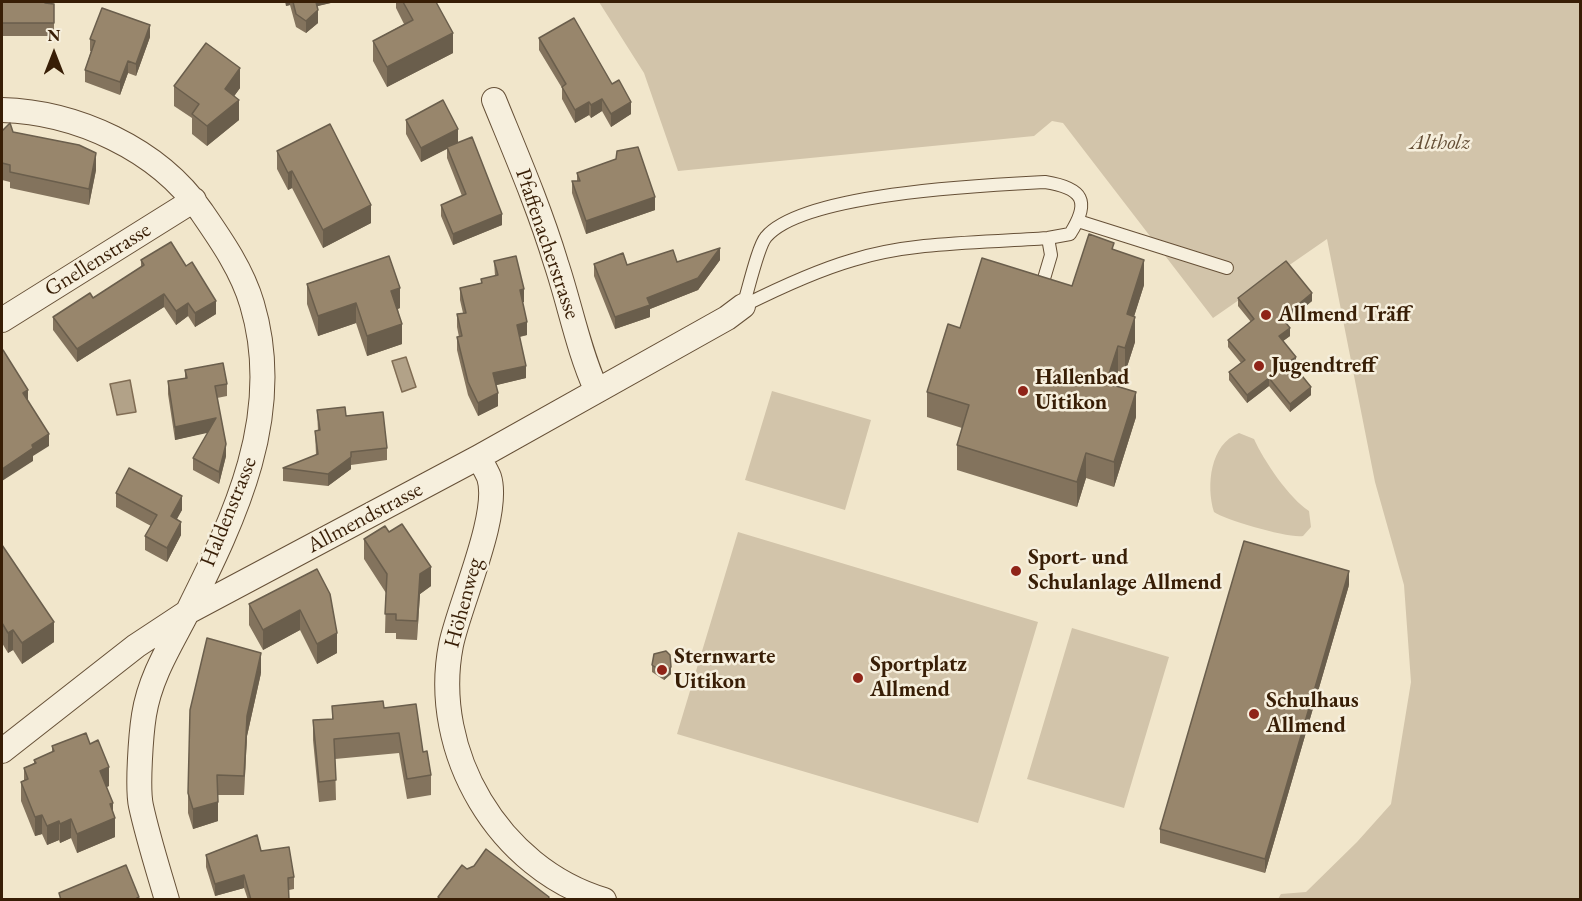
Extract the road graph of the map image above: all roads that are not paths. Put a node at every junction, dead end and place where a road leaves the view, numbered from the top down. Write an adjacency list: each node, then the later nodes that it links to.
1 (494, 100): 10 (street, Pfaffenacherstrasse)
2 (2, 110): 3 (street, Haldenstrasse)
3 (194, 200): 9 (street, Gnellenstrasse); 12 (street, Haldenstrasse)
4 (1078, 221): 5 (lane); 6 (lane); 8 (lane)
5 (1048, 238): 7 (lane); 8 (lane)
6 (1227, 268)
7 (1039, 294)
8 (743, 306): 10 (street, Allmendstrasse)
9 (2, 320)
10 (596, 389): 11 (street, Allmendstrasse)
11 (478, 457): 12 (street, Allmendstrasse); 15 (street, Höhenweg)
12 (186, 613): 13 (street, Allmendstrasse); 14 (street, Haldenstrasse)
13 (2, 751)
14 (167, 900)
15 (604, 900)

